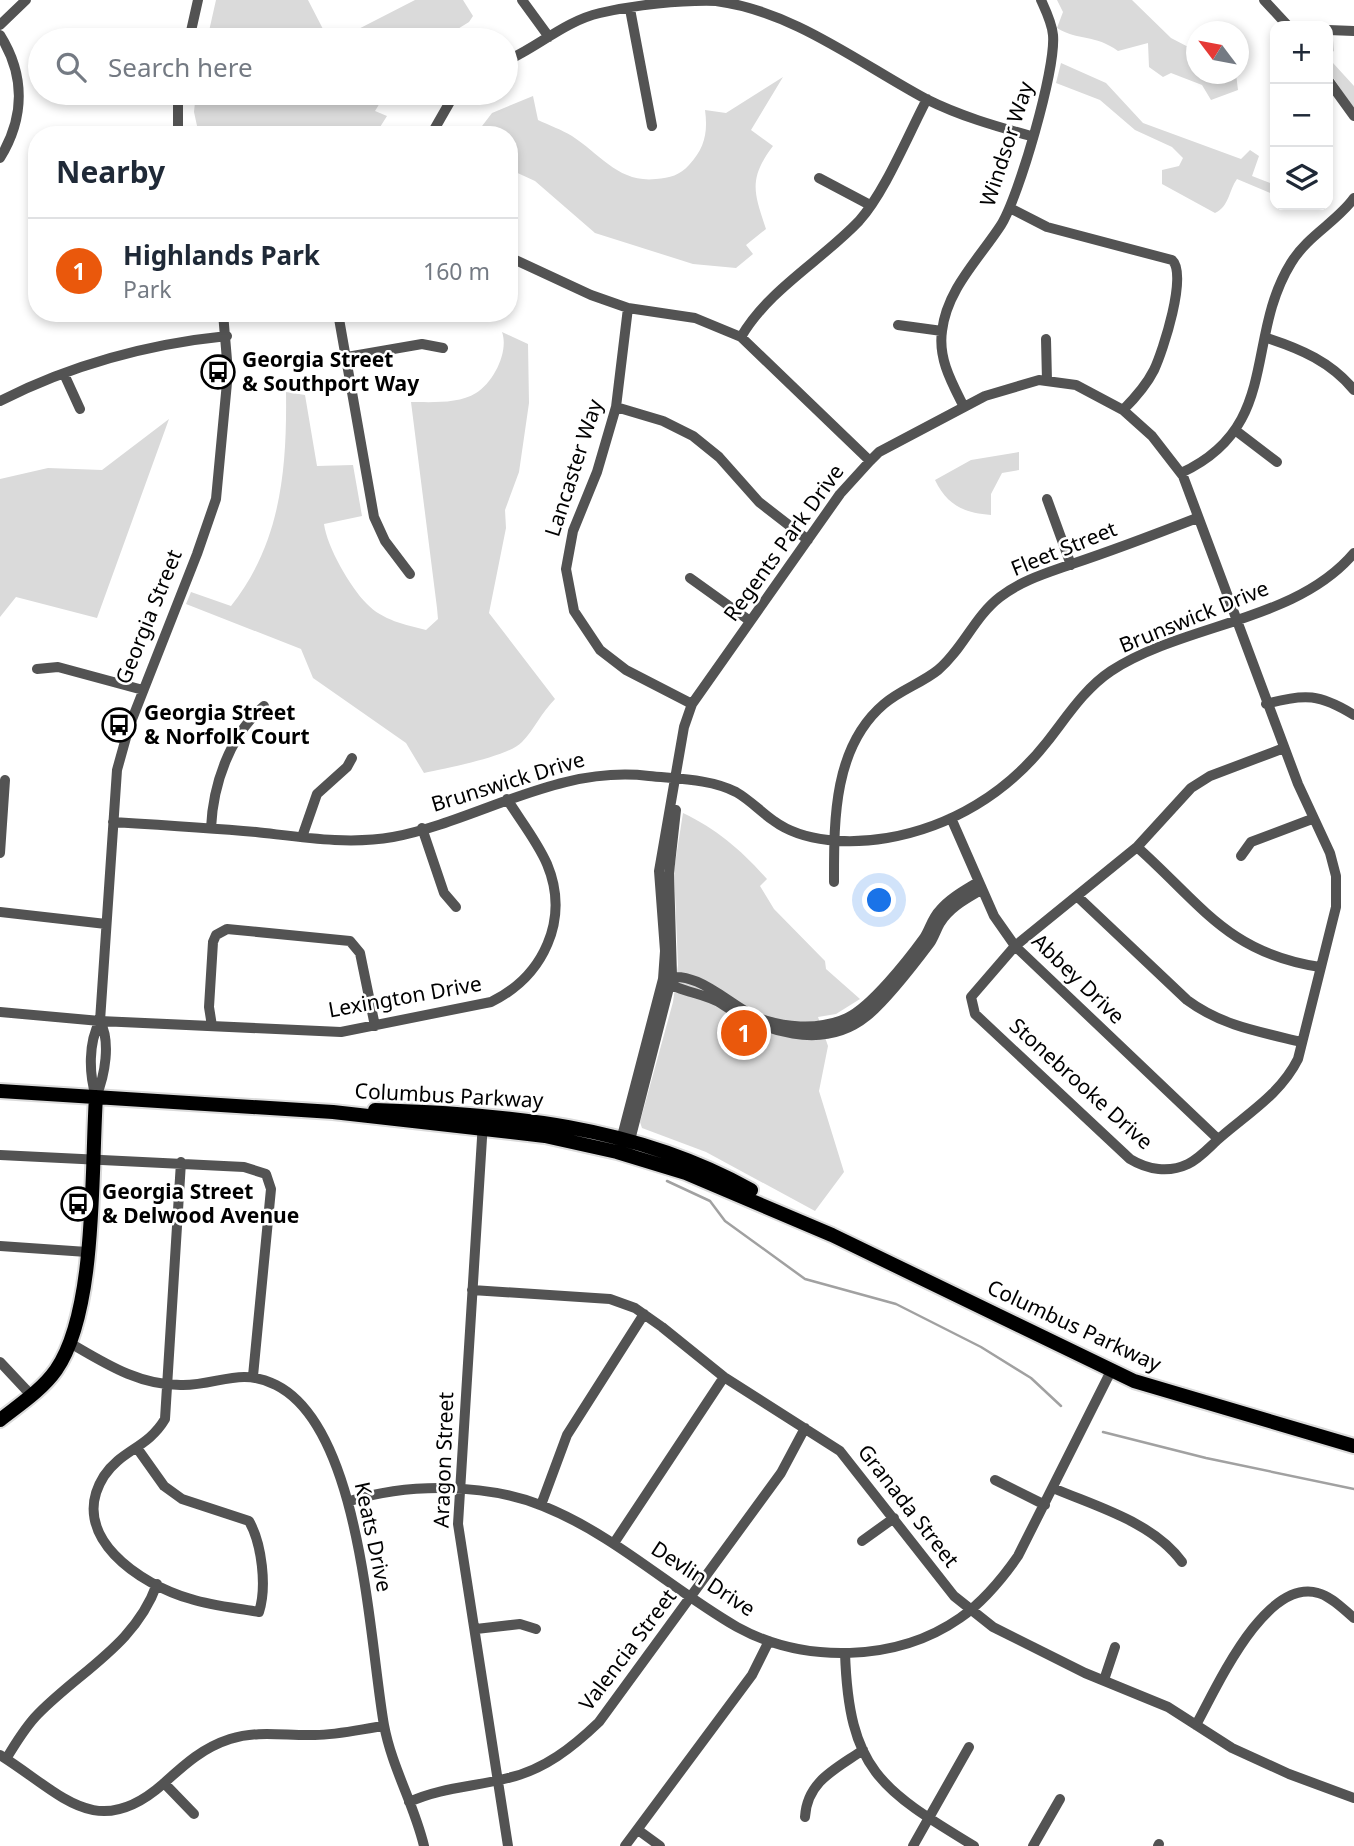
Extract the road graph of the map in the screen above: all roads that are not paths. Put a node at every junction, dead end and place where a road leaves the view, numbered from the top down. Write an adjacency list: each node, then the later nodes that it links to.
1 (26, 0): 8 (street)
2 (198, 0): 9 (street)
3 (522, 0): 13 (street)
4 (1041, 0): 23 (street, Windsor Way)
5 (1264, 0): 7 (street)
6 (630, 9): 13 (street); 16 (street); 22 (street)
7 (1283, 21)
8 (0, 25)
9 (192, 28)
10 (1333, 30): 11 (street)
11 (1354, 31)
12 (0, 35): 24 (street)
13 (549, 37): 14 (street)
14 (518, 54)
15 (1331, 84): 19 (street)
16 (927, 99): 23 (street); 27 (street)
17 (178, 105): 20 (street)
18 (448, 105): 21 (street)
19 (1354, 116)
20 (178, 126)
21 (436, 126)
22 (652, 126)
23 (1031, 136): 28 (street, Windsor Way)
24 (0, 158)
25 (819, 178): 27 (street)
26 (1354, 198): 37 (street)
27 (870, 205): 36 (street)
28 (1010, 208): 34 (street, Windsor Way); 48 (street)
29 (518, 261): 30 (street)
30 (628, 308): 36 (street); 45 (street, Lancaster Way)
31 (225, 322): 35 (street, Georgia Street)
32 (340, 322): 40 (street)
33 (898, 326): 34 (street)
34 (942, 331): 46 (street, Windsor Way)
35 (228, 336): 41 (street); 63 (street, Georgia Street)
36 (741, 337): 50 (street)
37 (1267, 338): 43 (street); 49 (street)
38 (1046, 339): 42 (street)
39 (443, 348): 40 (street)
40 (347, 357): 58 (street)
41 (64, 374): 44 (street); 47 (street)
42 (1047, 381): 46 (street, Regents Park Drive); 48 (street, Regents Park Drive)
43 (1354, 390)
44 (0, 401)
45 (617, 407): 55 (street); 64 (street, Lancaster Way)
46 (964, 407): 50 (street, Regents Park Drive)
47 (80, 408)
48 (1124, 410): 52 (street, Regents Park Drive)
49 (1235, 430): 51 (street); 52 (street)
50 (870, 461): 55 (street, Regents Park Drive)
51 (1277, 462)
52 (1181, 473): 54 (street, Regents Park Drive)
53 (1047, 499): 57 (street)
54 (1197, 518): 57 (street, Fleet Street); 60 (street, Regents Park Drive)
55 (808, 540): 61 (street, Regents Park Drive)
56 (1354, 553): 60 (street, Brunswick Drive)
57 (1071, 565): 79 (street, Fleet Street)
58 (410, 574)
59 (690, 578): 61 (street)
60 (1235, 619): 65 (street, Regents Park Drive); 73 (street, Brunswick Drive)
61 (750, 621): 64 (street, Regents Park Drive)
62 (37, 669): 63 (street)
63 (143, 690): 75 (street, Georgia Street)
64 (692, 704): 70 (street, Regents Park Drive)
65 (1266, 704): 67 (street); 68 (street, Stonebrooke Drive)
66 (264, 706): 76 (street)
67 (1354, 715)
68 (1284, 748): 74 (street, Stonebrooke Drive); 80 (street)
69 (352, 758): 78 (street)
70 (676, 779): 72 (street, Brunswick Drive); 79 (street, Brunswick Drive); 91 (street, Regents Park Drive)
71 (5, 780): 81 (street)
72 (507, 800): 77 (street, Brunswick Drive); 95 (street, Lexington Drive)
73 (951, 818): 79 (street, Brunswick Drive); 84 (street, Abbey Drive)
74 (1312, 819): 82 (street); 90 (street, Stonebrooke Drive)
75 (113, 822): 76 (street, Brunswick Drive); 88 (street, Georgia Street)
76 (211, 828): 78 (street, Brunswick Drive)
77 (422, 828): 78 (street, Brunswick Drive); 86 (street)
78 (302, 837)
79 (834, 840): 83 (street, Fleet Street)
80 (1137, 847): 85 (street); 90 (street)
81 (0, 853)
82 (1241, 856)
83 (834, 882)
84 (980, 886): 89 (street, Abbey Drive); 91 (street)
85 (1078, 897): 89 (street); 96 (street)
86 (456, 907)
87 (0, 912): 88 (street)
88 (106, 924): 93 (street, Georgia Street)
89 (1015, 946): 100 (street, Abbey Drive); 100 (street, Stonebrooke Drive)
90 (1321, 967): 96 (street, Stonebrooke Drive)
91 (668, 980): 101 (street, Regents Park Drive)
92 (0, 1012): 93 (street, Lexington Drive)
93 (100, 1021): 94 (street, Lexington Drive); 98 (street, Georgia Street)
94 (212, 1026): 95 (street, Lexington Drive); 95 (street)
95 (375, 1027)
96 (1302, 1042): 100 (street, Stonebrooke Drive)
97 (0, 1091): 98 (main road, Columbus Parkway)
98 (96, 1097): 99 (main road, Columbus Parkway); 103 (main road, Georgia Street)
99 (483, 1121): 101 (main road, Columbus Parkway); 107 (street, Aragon Street)
100 (1219, 1139)
101 (624, 1146): 111 (main road, Columbus Parkway)
102 (0, 1155): 103 (street)
103 (92, 1160): 104 (street); 106 (main road, Georgia Street)
104 (181, 1163): 112 (street); 114 (street)
105 (0, 1246): 106 (street)
106 (87, 1252): 109 (main road, Georgia Street)
107 (472, 1290): 108 (street, Granada Street); 124 (street, Aragon Street)
108 (644, 1314): 113 (street, Granada Street); 126 (street)
109 (70, 1343): 114 (street); 115 (main road, Georgia Street)
110 (0, 1362): 115 (street)
111 (1111, 1371): 118 (main road, Columbus Parkway); 123 (street, Devlin Drive)
112 (253, 1376): 114 (street); 125 (street, Keats Drive)
113 (723, 1377): 117 (street, Granada Street); 130 (street)
114 (167, 1385): 121 (street)
115 (32, 1395): 116 (main road, Georgia Street)
116 (0, 1420)
117 (805, 1428): 128 (street, Granada Street); 133 (street, Valencia Street)
118 (1307, 1431): 119 (main road, Columbus Parkway); 120 (main road, Columbus Parkway)
119 (1354, 1436)
120 (1354, 1446)
121 (137, 1448): 132 (street); 132 (street)
122 (995, 1480): 127 (street)
123 (1053, 1488): 127 (street, Devlin Drive); 131 (street)
124 (459, 1490): 125 (street, Devlin Drive); 126 (street, Devlin Drive); 136 (street, Aragon Street)
125 (349, 1501): 143 (street, Keats Drive)
126 (541, 1505): 130 (street, Devlin Drive)
127 (1045, 1505): 134 (street, Devlin Drive)
128 (894, 1518): 129 (street); 134 (street, Granada Street)
129 (862, 1541)
130 (614, 1544): 133 (street, Devlin Drive)
131 (1182, 1562)
132 (157, 1584): 146 (street)
133 (692, 1596): 138 (street, Devlin Drive); 147 (street, Valencia Street)
134 (969, 1610): 140 (street, Devlin Drive); 141 (street, Granada Street)
135 (1354, 1618): 142 (street)
136 (476, 1629): 137 (street); 147 (street, Aragon Street)
137 (536, 1629)
138 (769, 1641): 140 (street, Devlin Drive); 155 (street)
139 (1115, 1647): 141 (street)
140 (845, 1653): 145 (street)
141 (1104, 1680): 142 (street, Granada Street)
142 (1196, 1725): 149 (street, Granada Street)
143 (384, 1726): 148 (street); 151 (street, Keats Drive)
144 (969, 1747): 154 (street)
145 (863, 1750): 153 (street); 154 (street)
146 (3, 1757): 148 (street)
147 (497, 1781): 151 (street, Valencia Street); 157 (street, Aragon Street)
148 (164, 1783): 152 (street)
149 (1354, 1798)
150 (1060, 1800): 162 (street)
151 (409, 1802): 156 (street, Keats Drive)
152 (194, 1814)
153 (805, 1817)
154 (929, 1819): 160 (street); 161 (street)
155 (638, 1829): 158 (street); 159 (street)
156 (424, 1846)
157 (508, 1846)
158 (625, 1846)
159 (660, 1846)
160 (914, 1846)
161 (974, 1846)
162 (1033, 1846)

